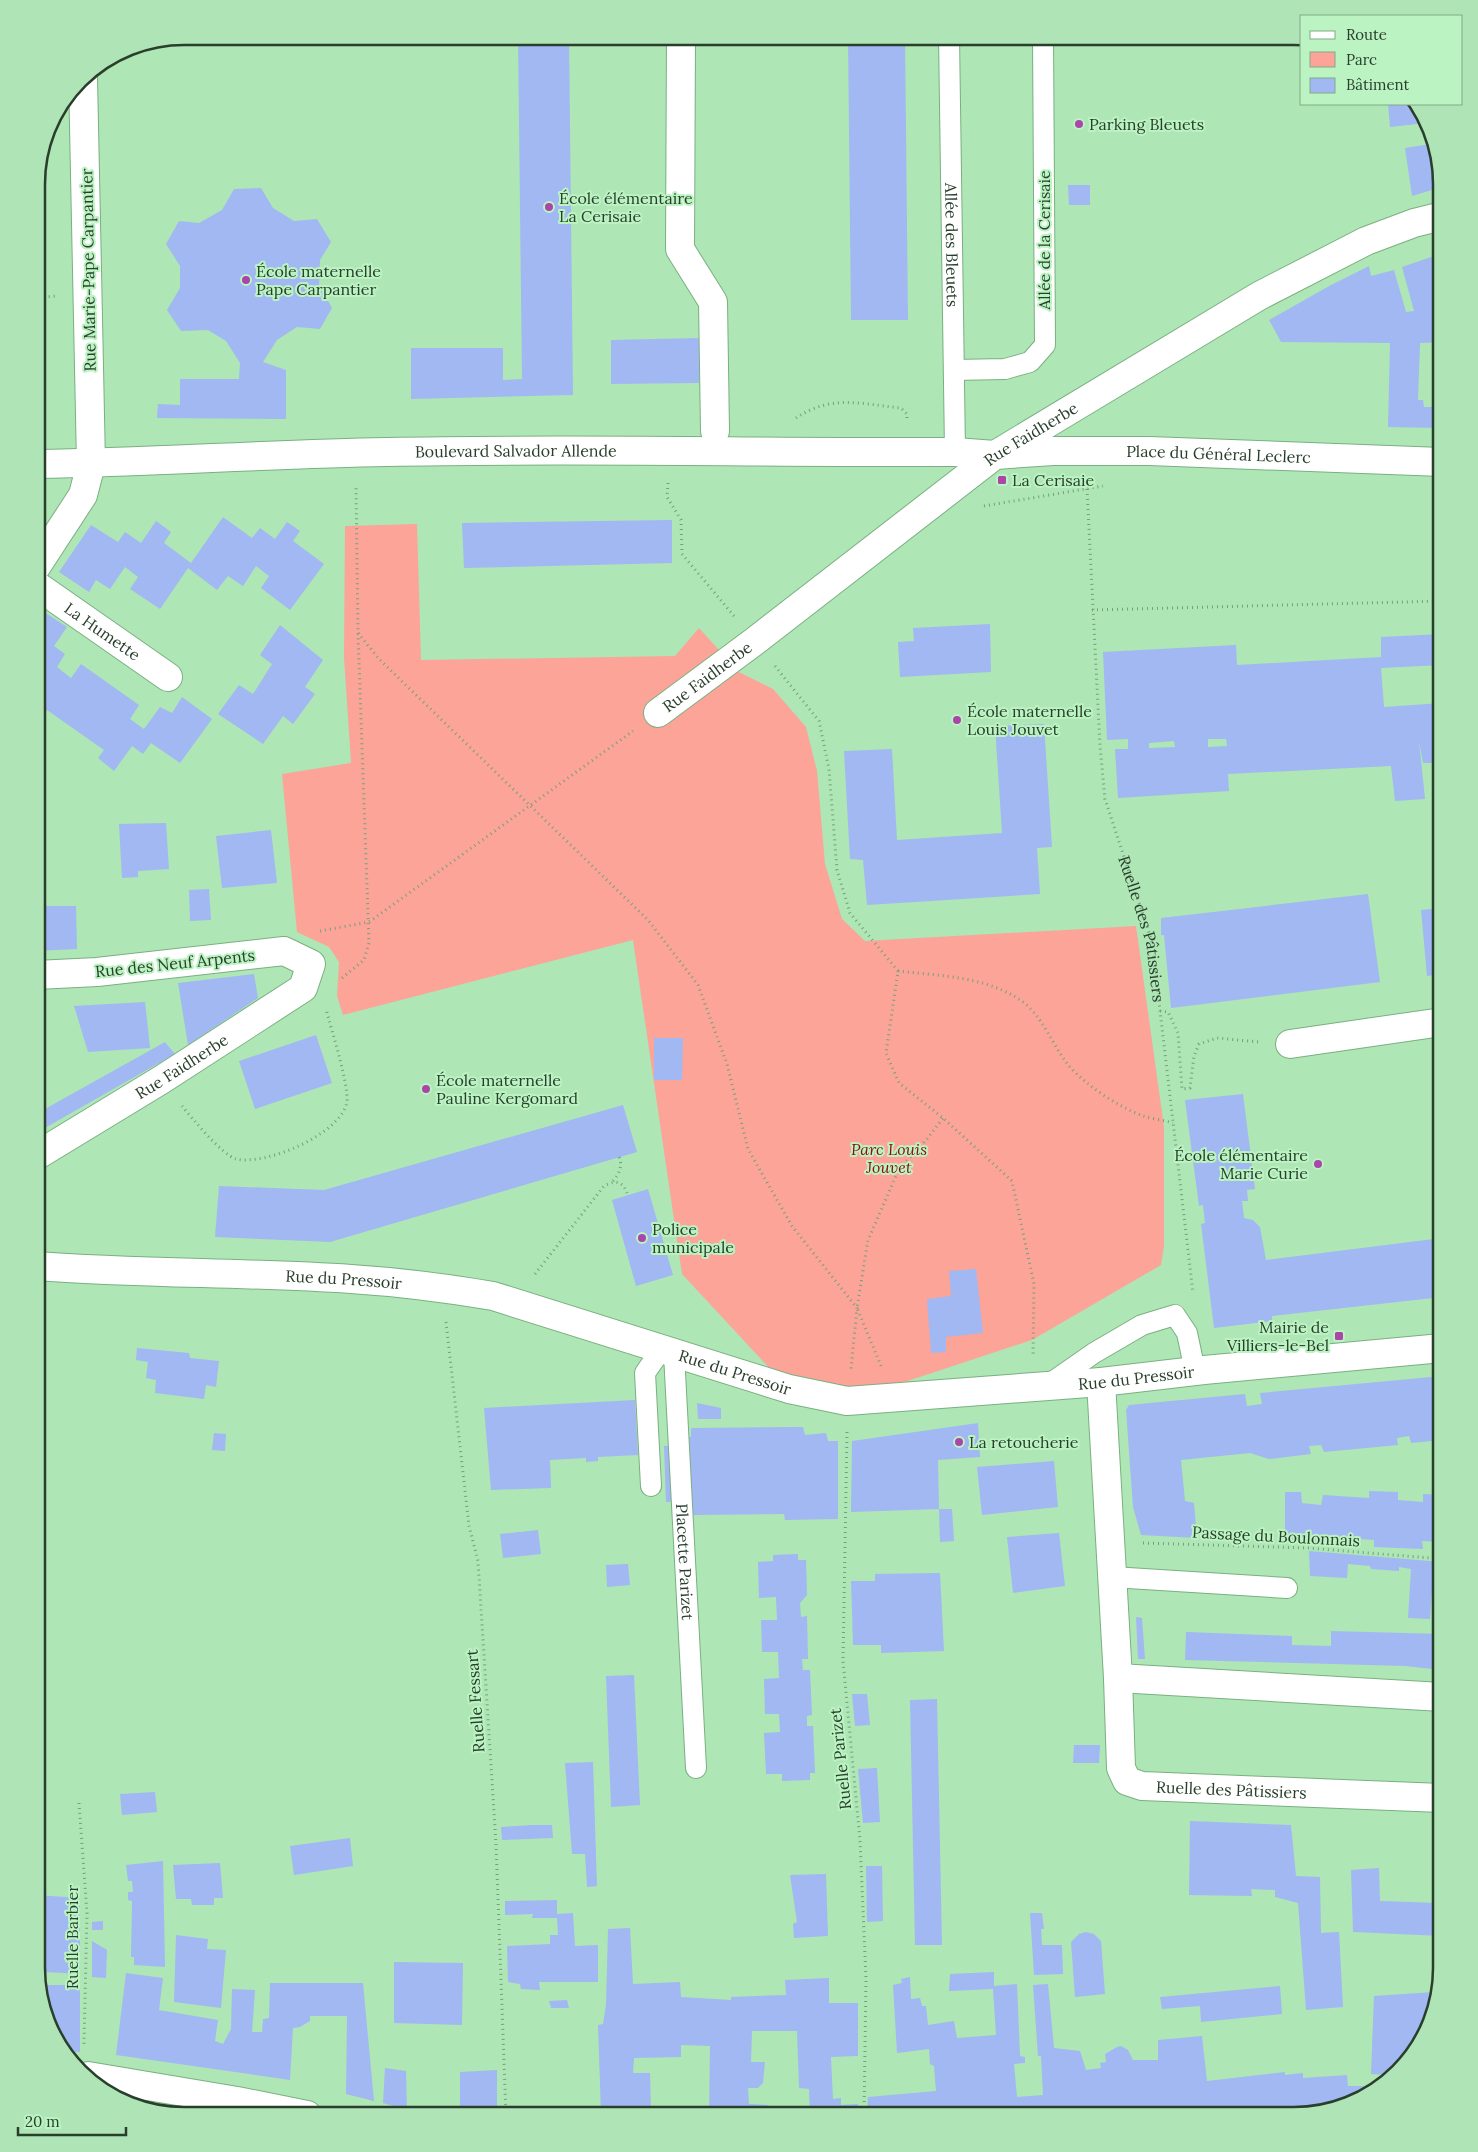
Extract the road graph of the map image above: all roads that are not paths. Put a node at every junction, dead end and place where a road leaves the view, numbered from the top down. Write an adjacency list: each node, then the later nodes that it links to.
1 (681, 45): 7 (street)
2 (949, 45): 6 (lane, Allée des Bleuets)
3 (1043, 45): 6 (lane, Allée de la Cerisaie)
4 (83, 88): 12 (street, Rue Marie-Pape Carpantier)
5 (1433, 218): 9 (street, Rue Faidherbe)
6 (954, 370): 8 (lane, Allée des Bleuets)
7 (715, 431)
8 (955, 452): 9 (street, Boulevard Salvador Allende); 12 (street, Boulevard Salvador Allende)
9 (996, 455): 10 (street, Place du Général Leclerc); 16 (street, Rue Faidherbe)
10 (1433, 462)
11 (45, 464): 12 (street, Boulevard Salvador Allende)
12 (91, 464): 13 (street)
13 (45, 553)
14 (45, 591): 15 (street, La Humette)
15 (168, 678)
16 (658, 712)
17 (311, 964): 18 (street, Rue des Neuf Arpents); 21 (street, Rue Faidherbe)
18 (45, 975)
19 (1433, 1023): 20 (street)
20 (1290, 1044)
21 (45, 1151)
22 (45, 1267): 24 (street, Rue du Pressoir)
23 (1433, 1349): 25 (street, Rue du Pressoir)
24 (668, 1352): 27 (street, Rue du Pressoir); 28 (lane); 33 (lane, Placette Parizet)
25 (1195, 1371): 26 (street, Rue du Pressoir); 27 (lane)
26 (1100, 1382): 27 (street, Rue du Pressoir); 29 (street, Ruelle des Pâtissiers)
27 (1040, 1386)
28 (651, 1486)
29 (1112, 1577): 30 (lane); 31 (street, Ruelle des Pâtissiers)
30 (1287, 1588)
31 (1118, 1678): 32 (street); 34 (street, Ruelle des Pâtissiers)
32 (1433, 1696)
33 (696, 1768)
34 (1433, 1798)
35 (86, 2064): 36 (street)
36 (239, 2107)

